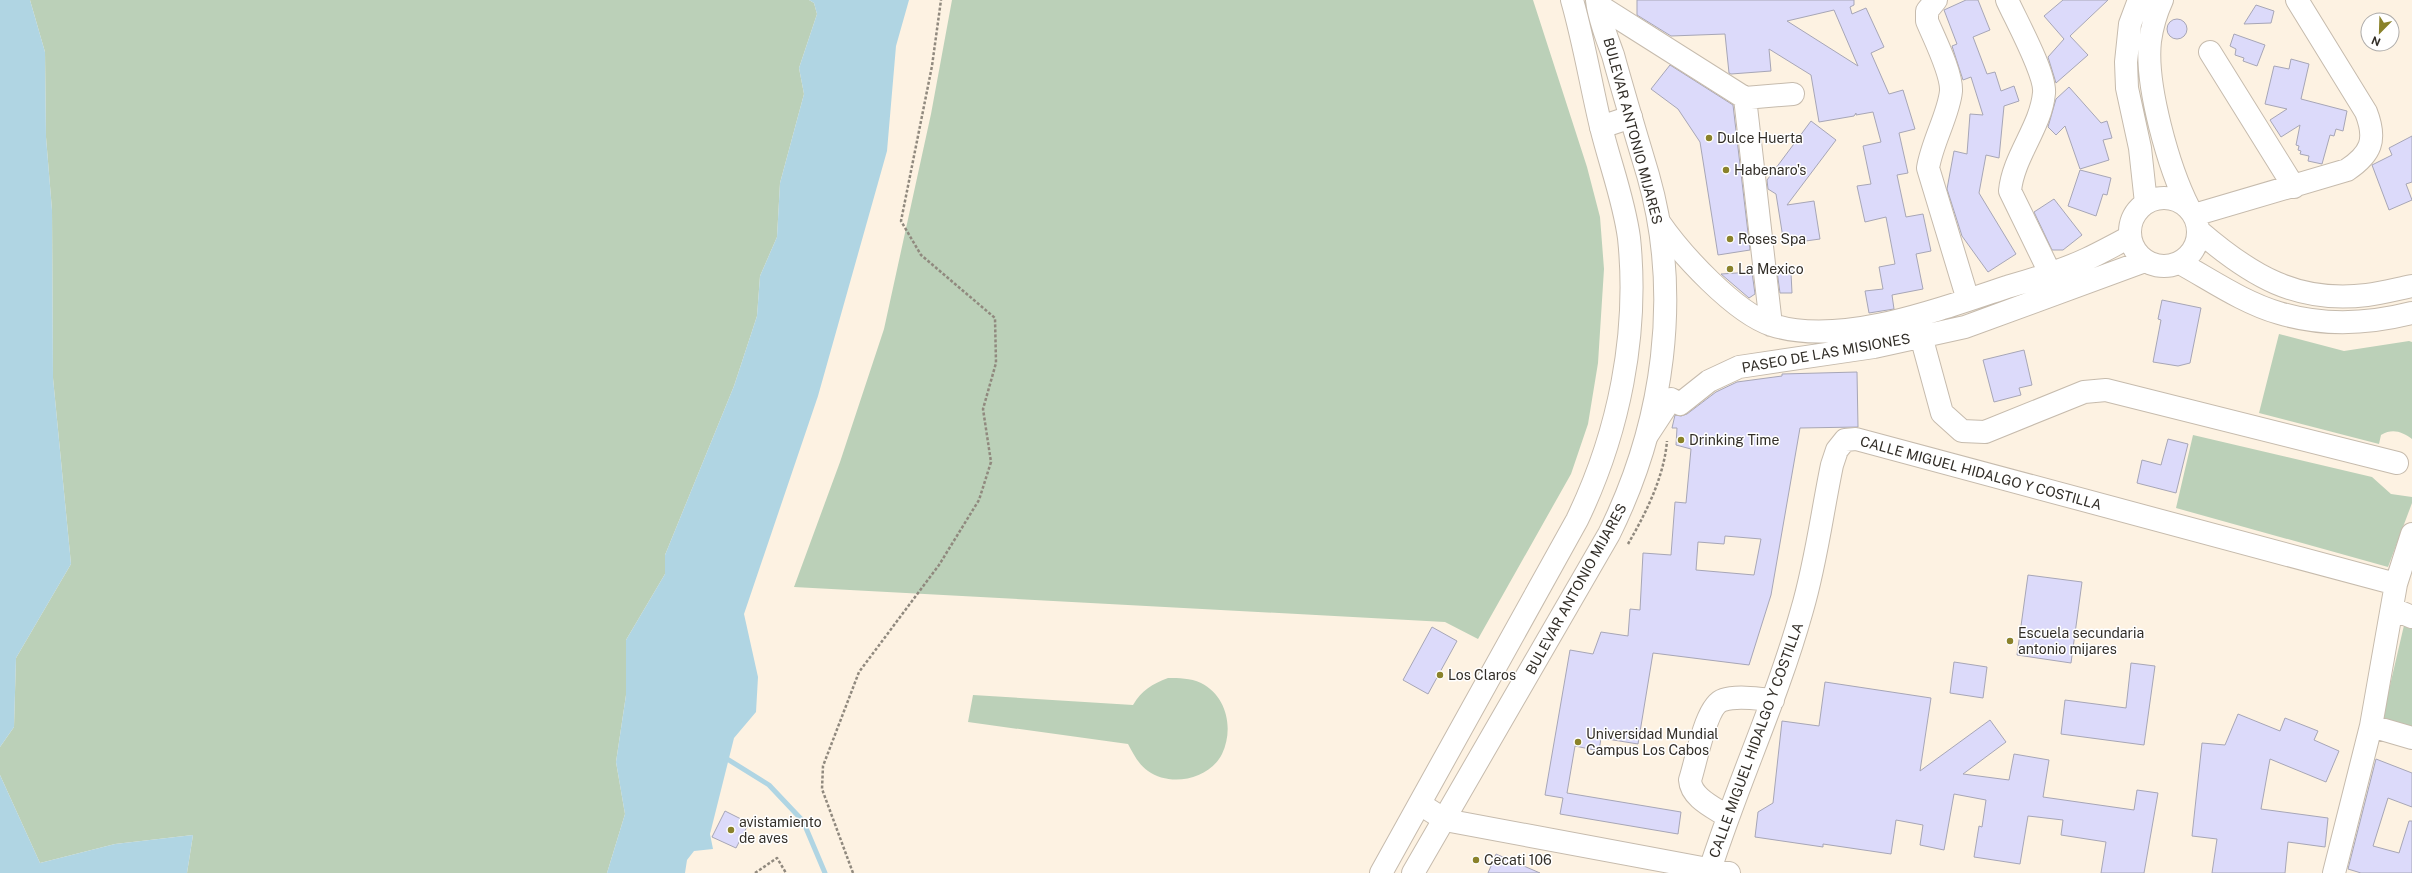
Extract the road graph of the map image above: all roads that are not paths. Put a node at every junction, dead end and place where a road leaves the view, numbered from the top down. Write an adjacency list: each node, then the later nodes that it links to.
1 (1572, 0): 12 (street, BULEVAR ANTONIO MIJARES)
2 (1936, 0): 22 (street)
3 (2007, 0): 20 (street)
4 (2139, 0): 14 (street)
5 (2162, 0): 15 (street)
6 (2297, 0): 13 (street)
7 (1598, 3): 10 (street); 11 (street, BULEVAR ANTONIO MIJARES)
8 (2210, 52): 13 (street)
9 (1793, 94): 10 (street)
10 (1745, 98): 24 (street)
11 (1631, 118): 12 (street); 16 (street, BULEVAR ANTONIO MIJARES)
12 (1601, 127): 34 (street, BULEVAR ANTONIO MIJARES)
13 (2294, 187): 15 (street)
14 (2146, 203): 15 (street); 17 (street)
15 (2194, 218): 19 (street); 21 (street)
16 (1659, 222): 24 (street, PASEO DE LAS MISIONES); 26 (street, BULEVAR ANTONIO MIJARES)
17 (2130, 237): 18 (street); 20 (street, PASEO DE LAS MISIONES)
18 (2145, 261): 19 (street); 25 (street, PASEO DE LAS MISIONES)
19 (2180, 263): 23 (street)
20 (2050, 273): 22 (street, PASEO DE LAS MISIONES)
21 (2412, 286)
22 (1968, 300): 24 (street, PASEO DE LAS MISIONES)
23 (2412, 313)
24 (1771, 325)
25 (1921, 336): 26 (street, PASEO DE LAS MISIONES); 27 (street)
26 (1647, 436): 36 (street, BULEVAR ANTONIO MIJARES)
27 (2397, 463)
28 (2412, 534): 29 (street)
29 (2396, 584): 30 (street); 31 (street, CALLE MIGUEL HIDALGO Y COSTILLA)
30 (2403, 613): 32 (street)
31 (1772, 700): 35 (street, CALLE MIGUEL HIDALGO Y COSTILLA); 35 (street)
32 (2372, 726): 33 (street); 40 (street)
33 (2412, 738)
34 (1420, 804): 36 (street); 38 (street, BULEVAR ANTONIO MIJARES)
35 (1728, 816): 37 (street, CALLE MIGUEL HIDALGO Y COSTILLA)
36 (1444, 820): 37 (street); 39 (street, BULEVAR ANTONIO MIJARES)
37 (1716, 872)
38 (1381, 873)
39 (1413, 873)
40 (2334, 873)

